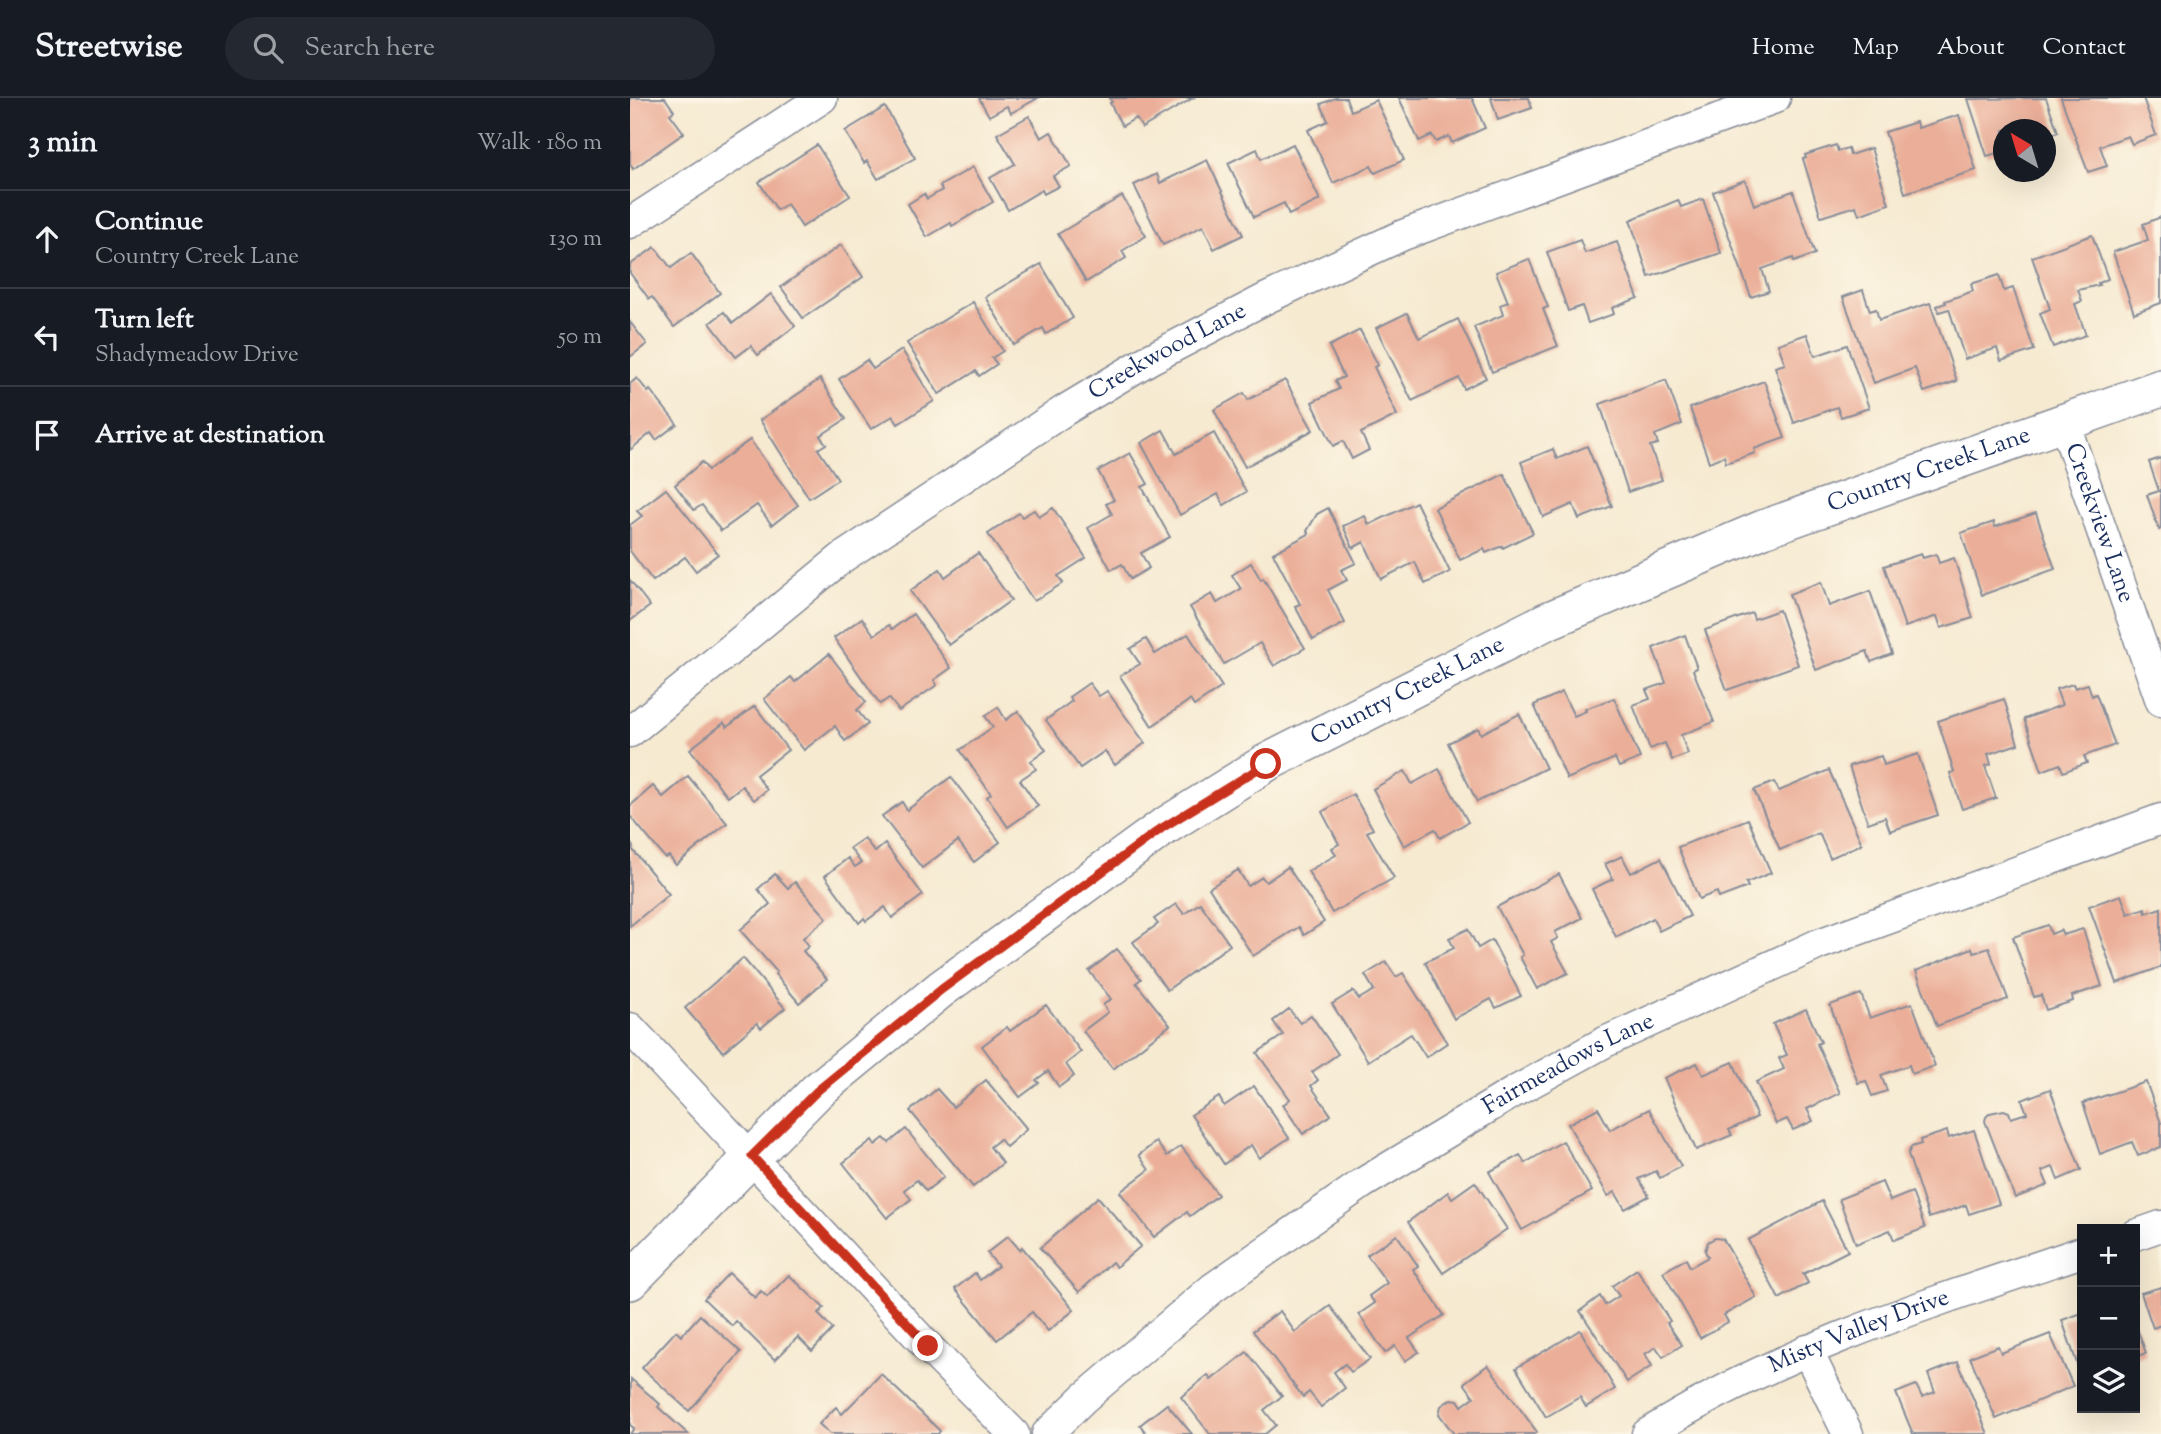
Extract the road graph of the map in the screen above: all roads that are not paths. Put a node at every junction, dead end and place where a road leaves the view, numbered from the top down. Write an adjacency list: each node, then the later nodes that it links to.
1 (822, 98): 3 (street)
2 (1775, 98): 7 (street, Creekwood Lane)
3 (630, 223)
4 (2161, 388): 5 (street, Country Creek Lane)
5 (2064, 422): 6 (street, Creekview Lane); 10 (street, Country Creek Lane)
6 (2161, 701)
7 (630, 732)
8 (2161, 819): 17 (street, Fairmeadows Lane)
9 (630, 1028): 10 (street)
10 (752, 1156): 14 (street, Country Creek Lane); 16 (street)
11 (2161, 1226): 12 (street)
12 (2140, 1233)
13 (2077, 1254): 15 (street, Misty Valley Drive)
14 (630, 1281)
15 (1807, 1350): 18 (street, Misty Valley Drive); 19 (street)
16 (1014, 1434)
17 (1047, 1434)
18 (1647, 1434)
19 (1848, 1434)

